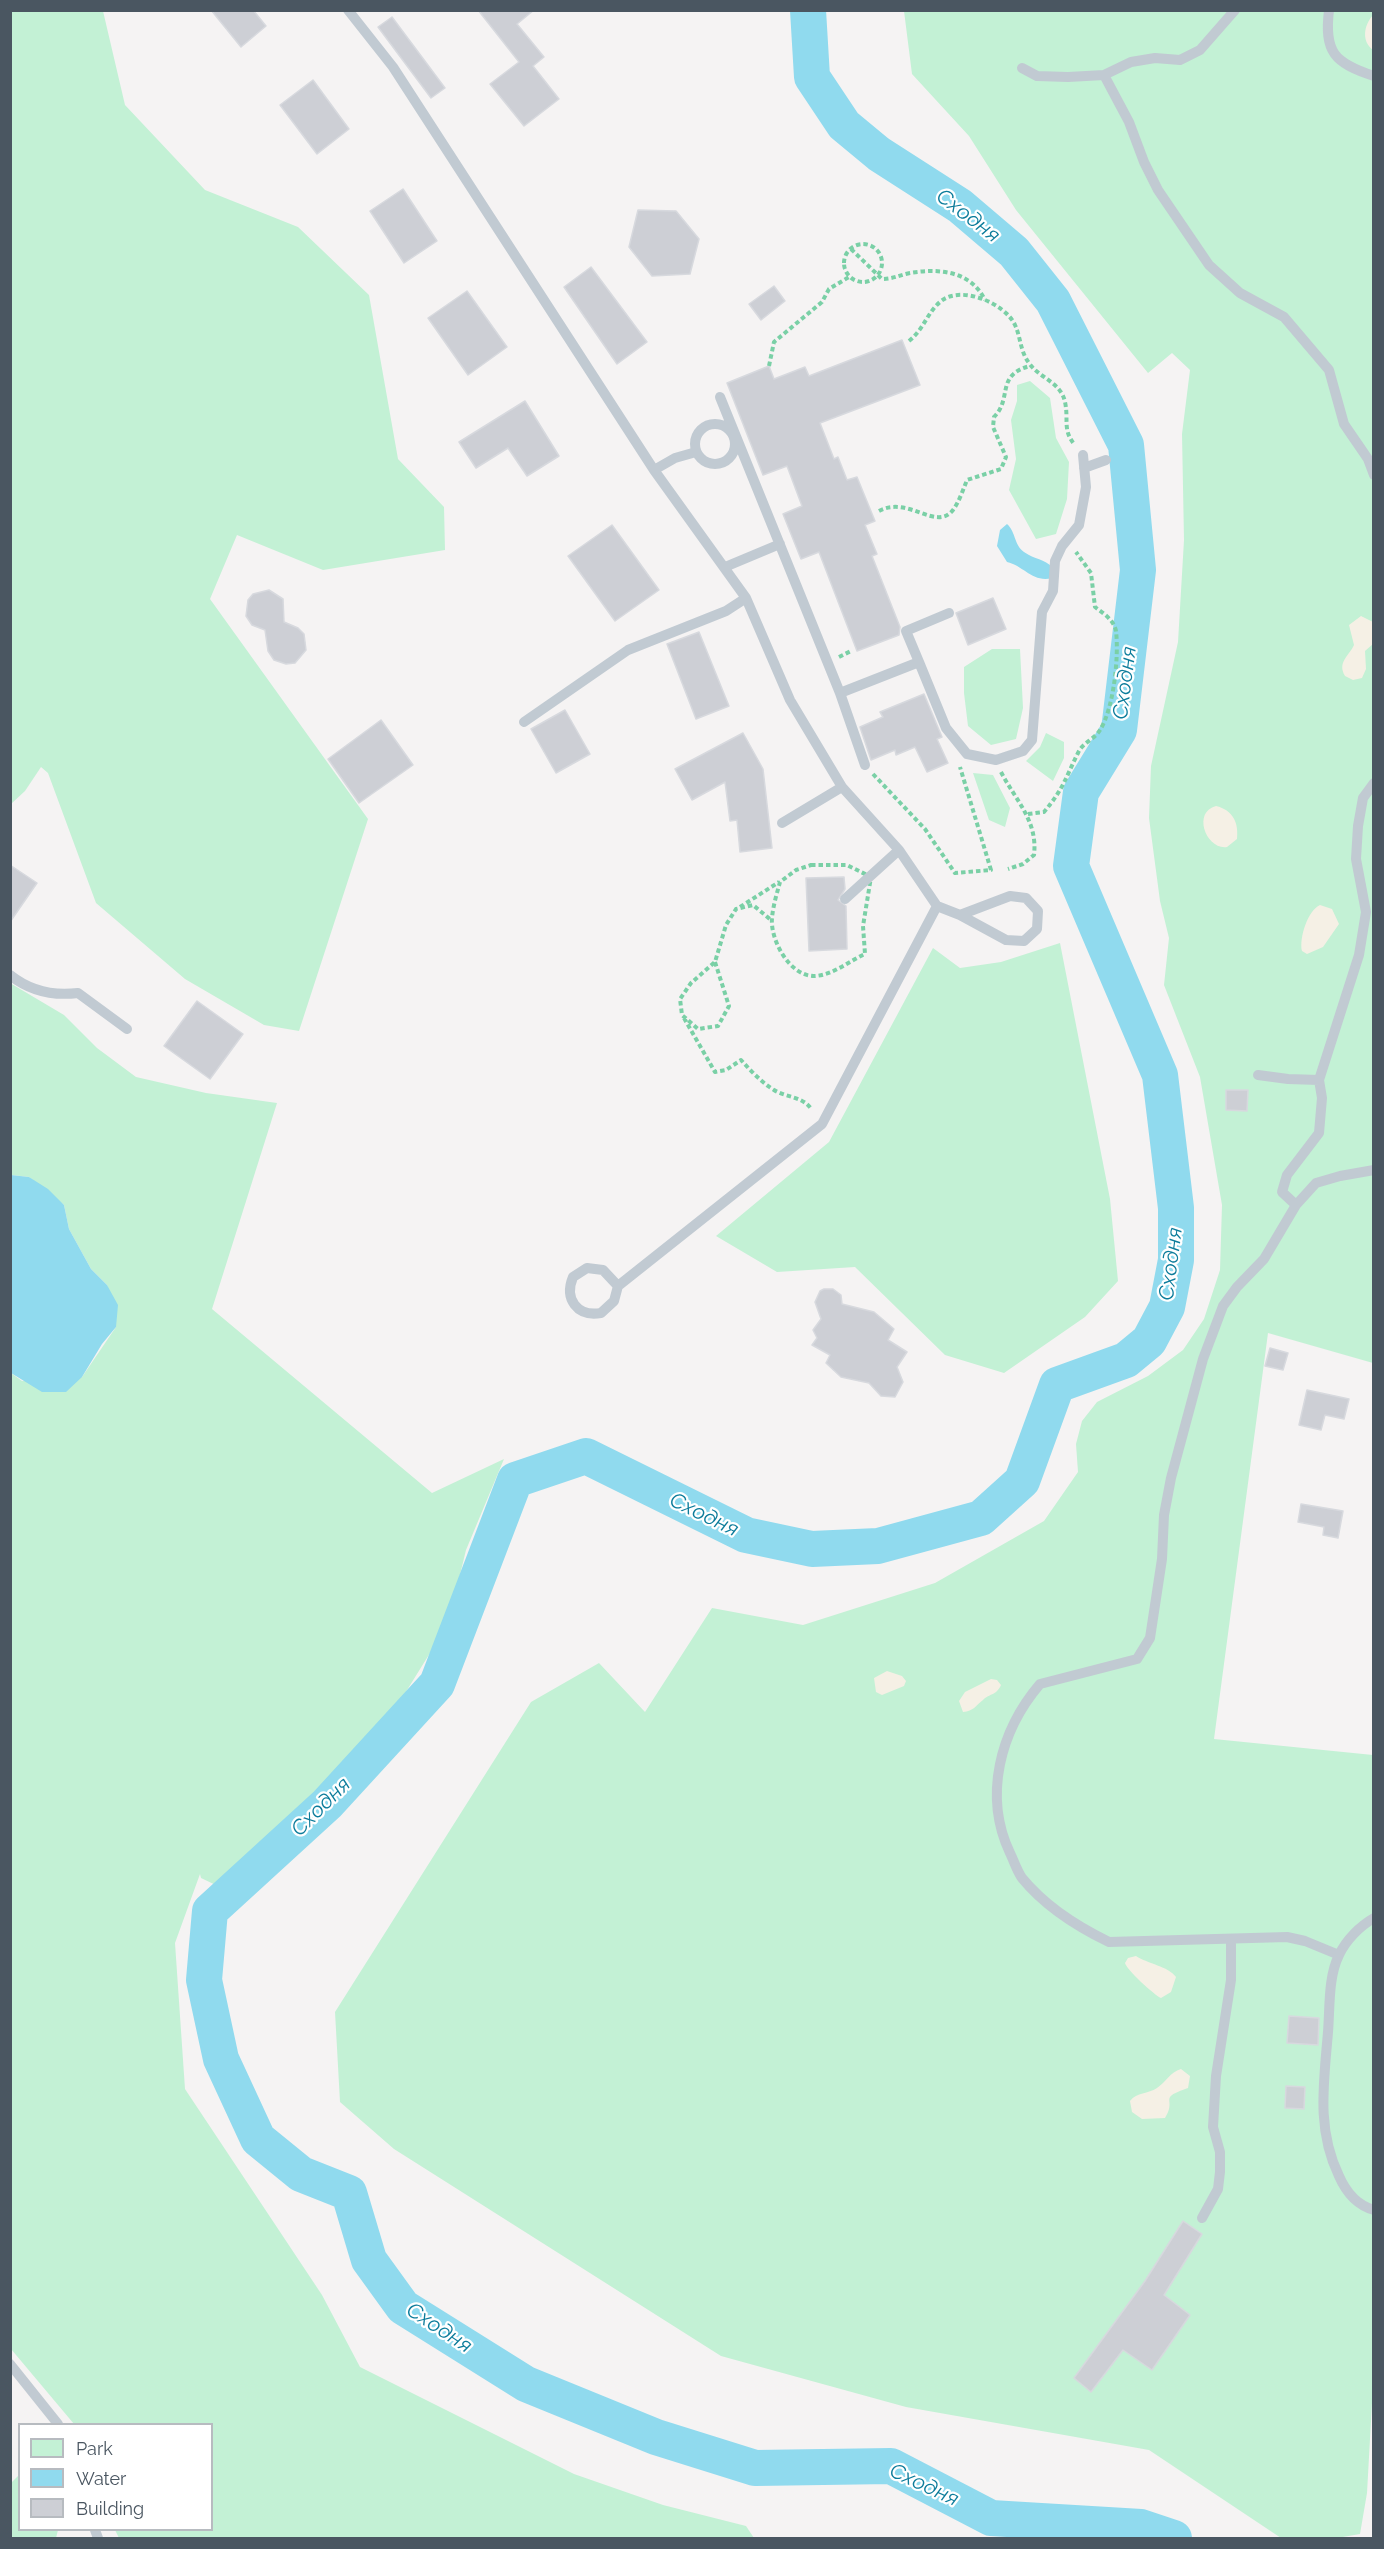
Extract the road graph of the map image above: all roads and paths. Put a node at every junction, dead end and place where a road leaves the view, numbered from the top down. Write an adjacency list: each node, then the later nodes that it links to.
1 (348, 10): 20 (lane)
2 (1235, 10): 5 (lane)
3 (1329, 10): 6 (lane)
4 (1022, 68): 5 (lane)
5 (1104, 75): 21 (lane)
6 (1374, 76)
7 (851, 249): 8 (path); 8 (path); 9 (path)
8 (876, 276): 9 (path); 10 (path)
9 (849, 277): 12 (path)
10 (986, 300): 11 (path); 13 (path)
11 (909, 341)
12 (769, 366)
13 (1030, 366): 17 (path); 22 (path)
14 (720, 397): 15 (lane)
15 (736, 437): 16 (lane); 16 (lane); 24 (lane)
16 (696, 452): 20 (lane)
17 (1083, 455): 19 (lane)
18 (1106, 460): 19 (lane)
19 (1084, 468): 23 (lane)
20 (654, 470): 25 (lane)
21 (1374, 475)
22 (879, 511)
23 (1070, 536): 32 (lane); 36 (path)
24 (780, 544): 25 (lane); 29 (lane)
25 (724, 567): 26 (lane)
26 (746, 598): 30 (lane); 35 (lane)
27 (949, 613): 28 (lane)
28 (919, 662): 29 (lane); 31 (lane)
29 (840, 693): 33 (lane)
30 (524, 722)
31 (956, 740): 32 (lane); 33 (path)
32 (996, 760): 36 (path)
33 (865, 765)
34 (1374, 783): 52 (lane)
35 (842, 787): 37 (lane); 38 (lane)
36 (1028, 814): 39 (path)
37 (782, 824)
38 (899, 850): 40 (lane); 43 (lane)
39 (1008, 868)
40 (871, 877): 41 (path); 42 (lane); 46 (path)
41 (780, 882): 44 (path); 46 (path)
42 (845, 899)
43 (937, 906): 45 (lane); 53 (lane)
44 (736, 909): 46 (path); 47 (path)
45 (960, 915): 45 (lane)
46 (771, 920)
47 (715, 962): 49 (path); 49 (path)
48 (10, 975): 50 (lane)
49 (682, 1015): 53 (path)
50 (127, 1029)
51 (1258, 1075): 52 (lane)
52 (1319, 1080): 55 (lane)
53 (822, 1124): 56 (lane)
54 (1374, 1170): 55 (lane)
55 (1296, 1204): 58 (lane)
56 (618, 1286): 56 (lane)
57 (1374, 1918): 59 (lane)
58 (1231, 1939): 59 (lane); 61 (lane)
59 (1339, 1955): 60 (lane)
60 (1374, 2210)
61 (1202, 2218)
62 (10, 2364): 63 (lane)
63 (57, 2423)

